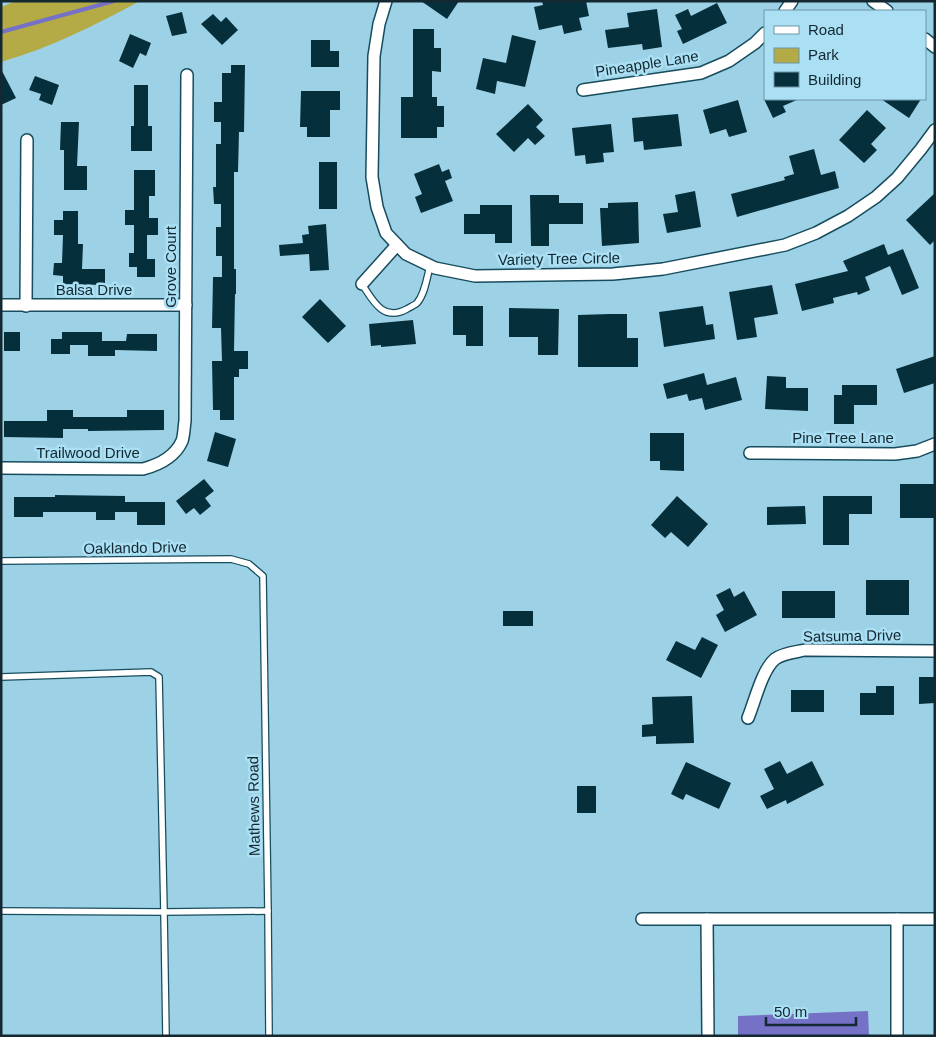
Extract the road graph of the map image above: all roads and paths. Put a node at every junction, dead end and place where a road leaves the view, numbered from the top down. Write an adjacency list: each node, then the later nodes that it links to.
1 (386, 1): 9 (street, Variety Tree Circle)
2 (873, 1): 3 (street)
3 (885, 10)
4 (764, 34): 6 (street, Pineapple Lane)
5 (187, 75): 13 (street, Grove Court)
6 (583, 90)
7 (935, 130): 10 (street, Variety Tree Circle)
8 (27, 140): 14 (street)
9 (397, 245): 10 (street, Variety Tree Circle); 11 (street)
10 (430, 266): 11 (lane)
11 (362, 284)
12 (1, 305): 14 (street, Balsa Drive)
13 (186, 305): 14 (street, Balsa Drive); 17 (street, Grove Court)
14 (26, 306)
15 (935, 444): 16 (street, Pine Tree Lane)
16 (750, 453)
17 (171, 456): 18 (street, Trailwood Drive)
18 (1, 468)
19 (1, 561): 20 (lane, Oaklando Drive)
20 (262, 576): 25 (lane, Mathews Road)
21 (935, 651): 23 (street, Satsuma Drive)
22 (1, 677): 26 (lane)
23 (748, 718)
24 (1, 911): 26 (lane)
25 (268, 911): 26 (lane); 32 (lane, Mathews Road)
26 (164, 912): 31 (lane)
27 (642, 919): 28 (street)
28 (707, 919): 29 (street); 33 (street)
29 (897, 919): 30 (street); 34 (street)
30 (935, 919)
31 (166, 1036)
32 (268, 1036)
33 (708, 1036)
34 (897, 1036)

